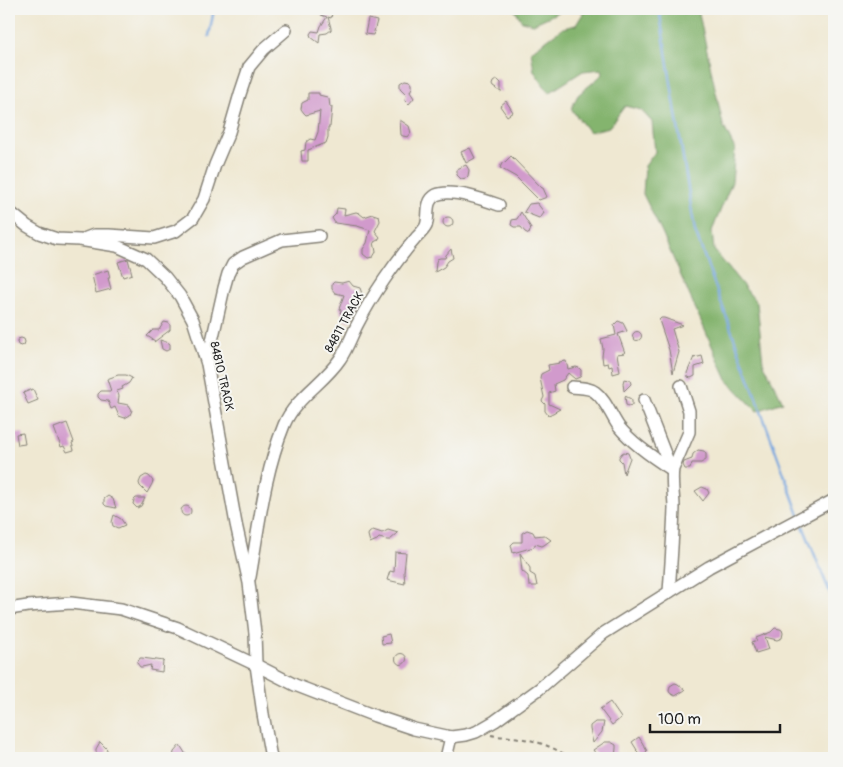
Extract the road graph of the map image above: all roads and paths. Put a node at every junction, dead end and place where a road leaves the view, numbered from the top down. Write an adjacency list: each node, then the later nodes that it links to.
1 (286, 30): 5 (street)
2 (499, 205): 12 (street, 84811 TRACK)
3 (10, 212): 5 (street, 84810 TRACK)
4 (319, 236): 6 (street)
5 (79, 240): 6 (street, 84810 TRACK)
6 (207, 364): 12 (street, 84810 TRACK)
7 (681, 386): 10 (street)
8 (572, 387): 10 (street)
9 (644, 400): 10 (street)
10 (671, 471): 13 (street)
11 (834, 500): 13 (street)
12 (249, 583): 15 (street, 84810 TRACK)
13 (669, 592): 16 (street)
14 (9, 609): 15 (street)
15 (256, 665): 17 (street); 18 (street, 84810 TRACK)
16 (476, 732): 17 (street); 20 (path)
17 (451, 738): 19 (street)
18 (271, 758)
19 (446, 758)
20 (571, 758)

